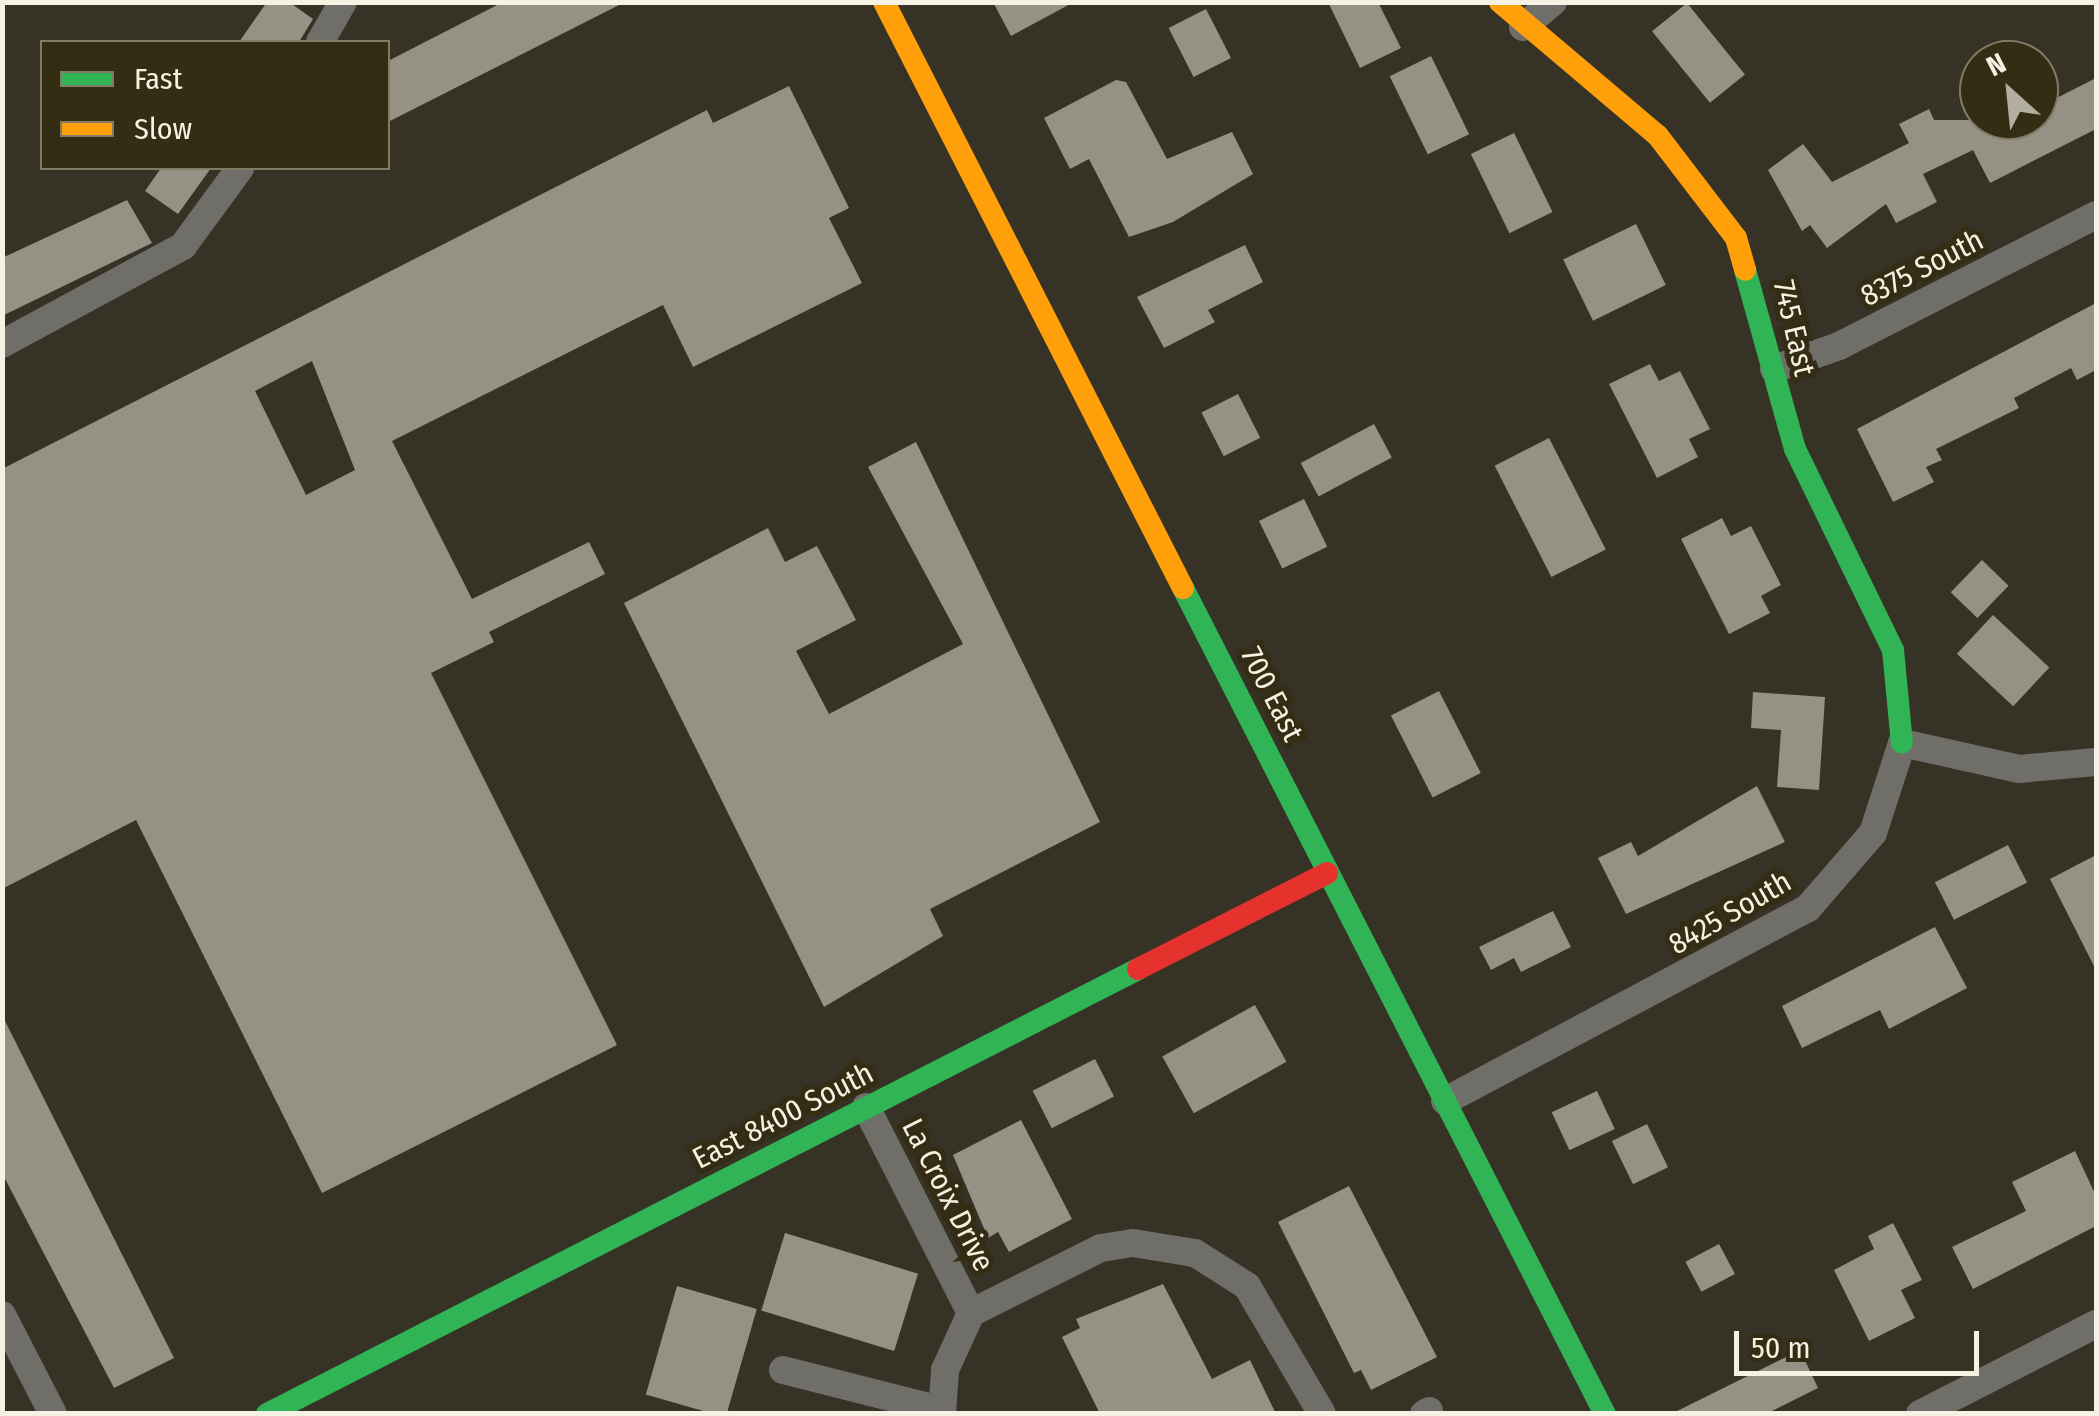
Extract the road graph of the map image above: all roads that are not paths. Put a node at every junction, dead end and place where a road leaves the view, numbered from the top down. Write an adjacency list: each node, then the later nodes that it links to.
1 (343, 2): 6 (street)
2 (884, 2): 13 (street, 700 East)
3 (1500, 2): 5 (street, 745 East)
4 (1553, 2): 5 (street)
5 (1523, 27): 10 (street, 745 East)
6 (321, 40)
7 (239, 170): 9 (street)
8 (2096, 215): 10 (street, 8375 South)
9 (2, 344)
10 (1774, 369): 11 (street, 745 East)
11 (1902, 743): 12 (street); 14 (street, 8425 South)
12 (2096, 762)
13 (1327, 873): 14 (street, 700 East); 15 (street, East 8400 South)
14 (1445, 1101): 24 (street, 700 East)
15 (866, 1106): 16 (street, La Croix Drive); 22 (street, East 8400 South)
16 (972, 1312): 20 (street); 23 (street)
17 (2, 1315): 21 (street)
18 (2096, 1324): 25 (street)
19 (784, 1370): 20 (street)
20 (941, 1412)
21 (52, 1414)
22 (267, 1414)
23 (1322, 1414)
24 (1605, 1414)
25 (1920, 1414)

